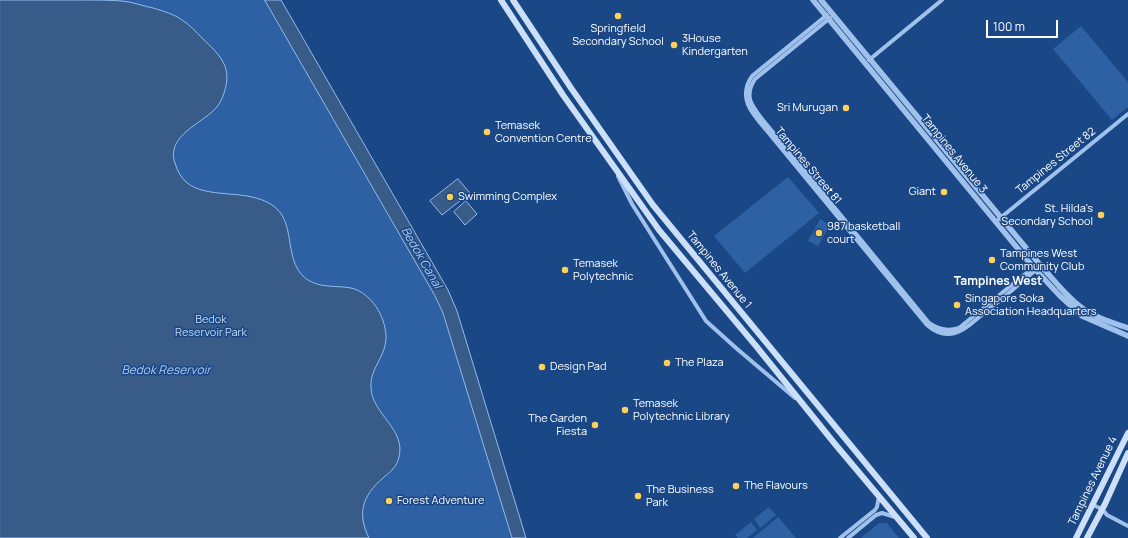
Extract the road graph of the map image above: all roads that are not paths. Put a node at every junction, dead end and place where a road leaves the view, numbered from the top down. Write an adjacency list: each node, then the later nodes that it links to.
1 (500, 0): 9 (main road, Tampines Avenue 1)
2 (513, 0): 8 (main road, Tampines Avenue 1)
3 (813, 0): 6 (street, Tampines Avenue 3)
4 (821, 0): 6 (street, Tampines Avenue 3)
5 (942, 0): 7 (street)
6 (829, 15): 7 (street, Tampines Avenue 3); 16 (street, Tampines Street 81)
7 (868, 61): 14 (street, Tampines Avenue 3); 15 (street, Tampines Avenue 3)
8 (557, 67): 9 (main road); 12 (main road, Tampines Avenue 1)
9 (548, 73): 11 (main road, Tampines Avenue 1)
10 (1128, 114): 14 (street, Tampines Street 82)
11 (614, 169): 13 (main road, Tampines Avenue 1); 19 (street, Tampines Avenue 1)
12 (652, 205): 13 (main road); 20 (main road, Tampines Avenue 1)
13 (645, 212): 19 (main road, Tampines Avenue 1)
14 (1001, 217): 15 (street, Tampines Street 82); 16 (street, Tampines Avenue 3)
15 (996, 222): 16 (street, Tampines Avenue 3)
16 (1037, 267): 17 (street, Tampines Avenue 3); 18 (street, Tampines Avenue 3)
17 (1128, 328)
18 (1128, 336)
19 (805, 406): 21 (main road, Tampines Avenue 1)
20 (821, 410): 21 (main road); 24 (main road, Tampines Avenue 1)
21 (820, 424): 25 (main road, Tampines Avenue 1)
22 (1128, 433): 27 (main road, Tampines Avenue 4)
23 (1128, 453): 28 (main road, Tampines Avenue 4)
24 (880, 480): 25 (main road); 34 (main road, Tampines Avenue 1)
25 (872, 488): 26 (main road, Tampines Avenue 1)
26 (879, 496): 29 (main road, Tampines Avenue 1); 31 (street)
27 (1092, 508): 28 (street); 35 (main road, Tampines Avenue 4)
28 (1101, 512): 30 (street); 36 (main road, Tampines Avenue 4)
29 (897, 518): 32 (street); 33 (main road, Tampines Avenue 1)
30 (1128, 526)
31 (840, 538)
32 (848, 538)
33 (914, 538)
34 (927, 538)
35 (1076, 538)
36 (1087, 538)

